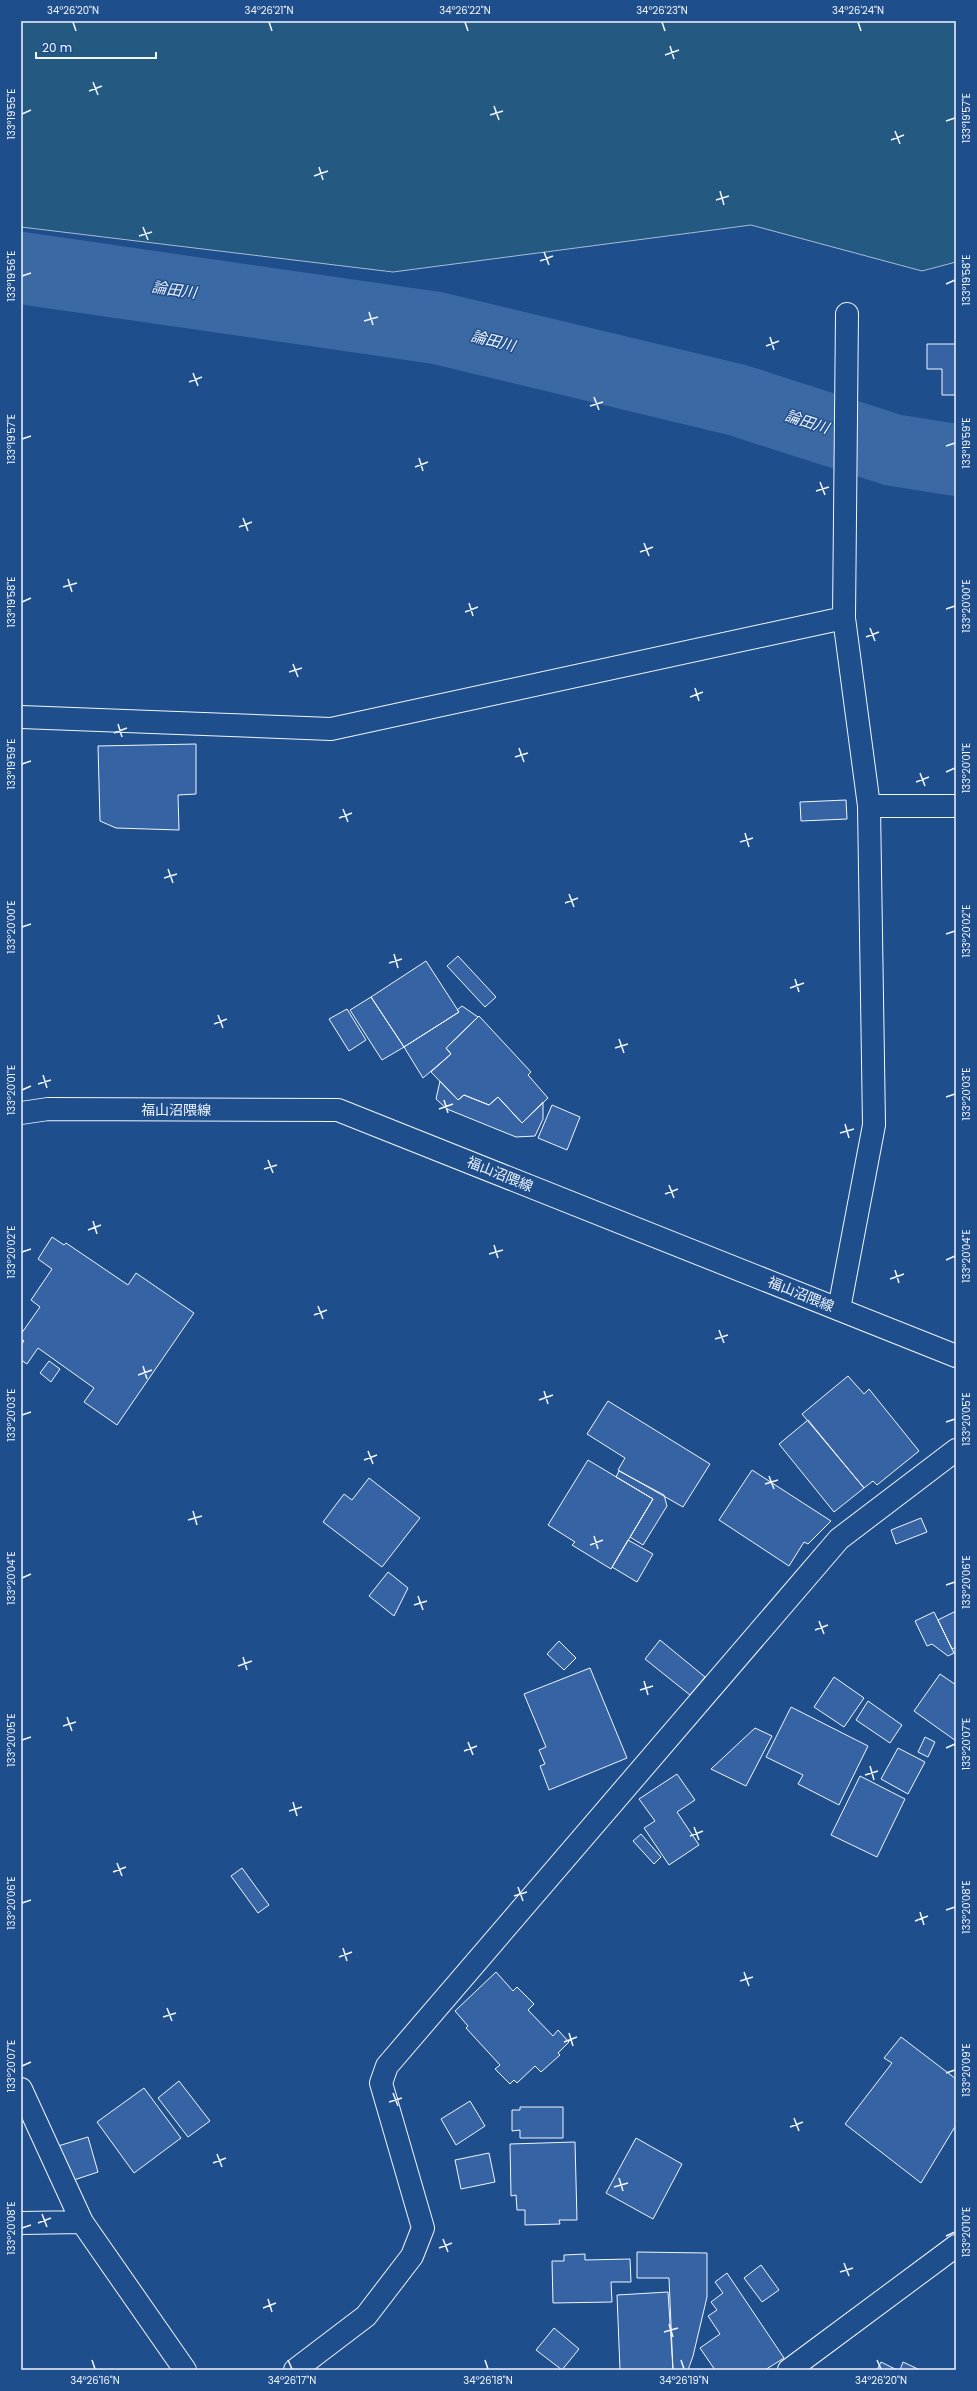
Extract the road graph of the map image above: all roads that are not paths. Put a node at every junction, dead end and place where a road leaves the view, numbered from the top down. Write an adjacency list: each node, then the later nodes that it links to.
1 (847, 314): 2 (street)
2 (844, 618): 3 (street); 4 (street)
3 (21, 717)
4 (869, 806): 5 (street); 7 (street)
5 (956, 806)
6 (21, 1113): 7 (street, 福山沼隈線)
7 (839, 1308): 8 (street, 福山沼隈線)
8 (956, 1356)
9 (956, 1450): 15 (street)
10 (21, 2089): 12 (street)
11 (21, 2222): 12 (street)
12 (82, 2222): 14 (street)
13 (956, 2246): 16 (street)
14 (186, 2370)
15 (295, 2370)
16 (789, 2370)

